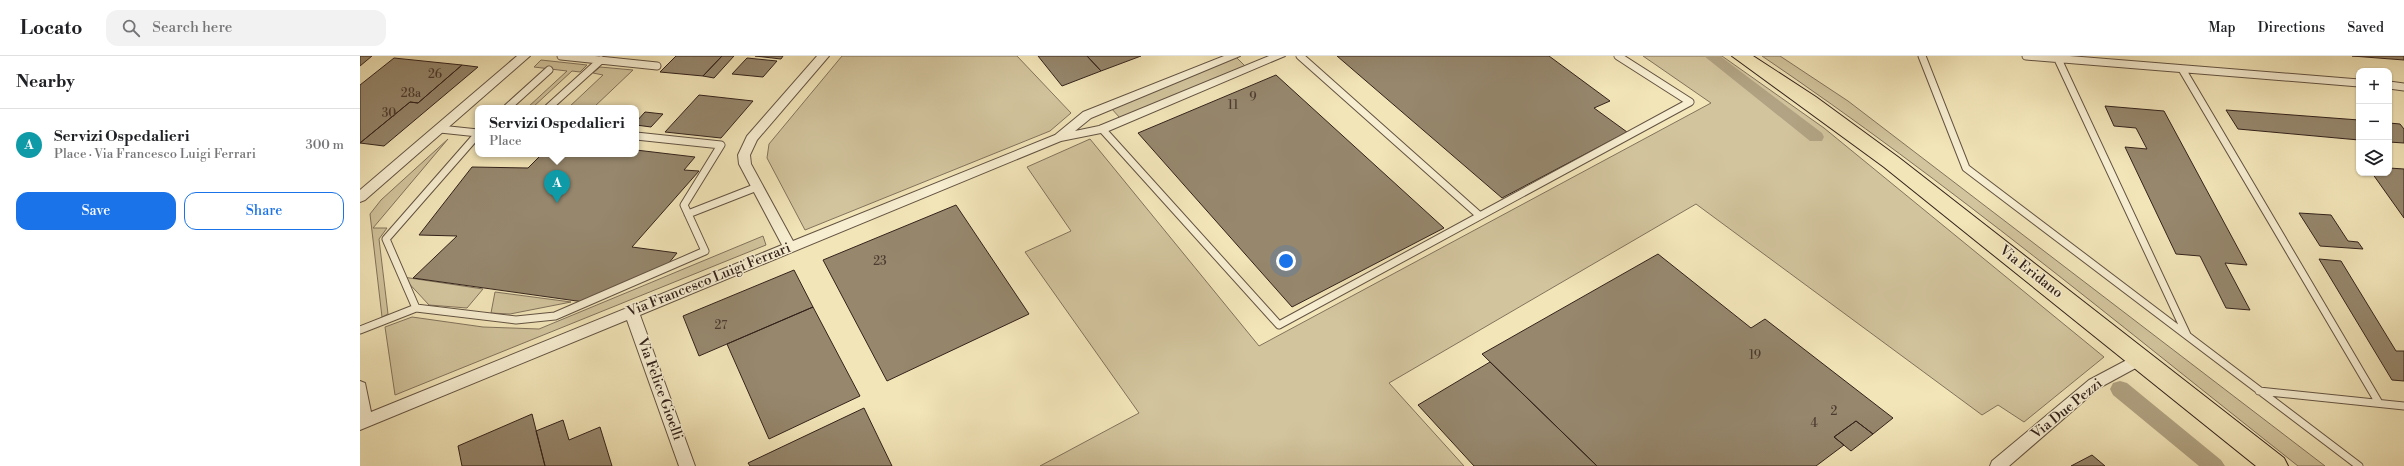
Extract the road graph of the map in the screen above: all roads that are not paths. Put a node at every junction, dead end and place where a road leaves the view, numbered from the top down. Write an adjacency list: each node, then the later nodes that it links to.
1 (524, 56): 23 (street)
2 (561, 56): 13 (lane)
3 (823, 56): 29 (street)
4 (1234, 56): 28 (street, Via Francesco Luigi Ferrari)
5 (1300, 56): 32 (lane)
6 (1618, 56): 32 (lane)
7 (1741, 56): 17 (main road, Via Eridano)
8 (1749, 56): 17 (main road, Via Eridano)
9 (1922, 56): 37 (lane)
10 (2026, 56): 12 (lane)
11 (1272, 57): 24 (street, Via Francesco Luigi Ferrari)
12 (2058, 57): 15 (lane); 37 (lane)
13 (600, 60): 14 (lane); 22 (lane)
14 (657, 66)
15 (2182, 69): 18 (lane); 41 (lane)
16 (548, 70): 21 (lane)
17 (1784, 83): 38 (main road, Via Eridano)
18 (2356, 83)
19 (2392, 85): 20 (lane)
20 (2404, 87)
21 (509, 105)
22 (551, 105)
23 (440, 129): 25 (lane); 30 (street)
24 (1102, 129): 28 (street, Via Francesco Luigi Ferrari); 32 (lane)
25 (475, 133)
26 (475, 136): 34 (lane)
27 (639, 136): 31 (lane)
28 (1058, 138): 33 (street, Via Francesco Luigi Ferrari)
29 (757, 187): 31 (lane); 33 (street)
30 (360, 197)
31 (688, 214): 34 (lane)
32 (1480, 216)
33 (790, 247): 35 (street, Via Francesco Luigi Ferrari)
34 (416, 308): 36 (lane)
35 (632, 312): 43 (street, Via Francesco Luigi Ferrari); 44 (street, Via Felice Gioelli)
36 (360, 330)
37 (2188, 337): 40 (lane)
38 (2133, 363): 45 (street, Via Due Pezzi); 46 (main road, Via Eridano)
39 (360, 387): 43 (street)
40 (2259, 391): 41 (lane); 47 (lane)
41 (2379, 403): 42 (lane)
42 (2404, 406)
43 (362, 422)
44 (687, 466)
45 (1998, 466)
46 (2275, 466)
47 (2358, 466)

